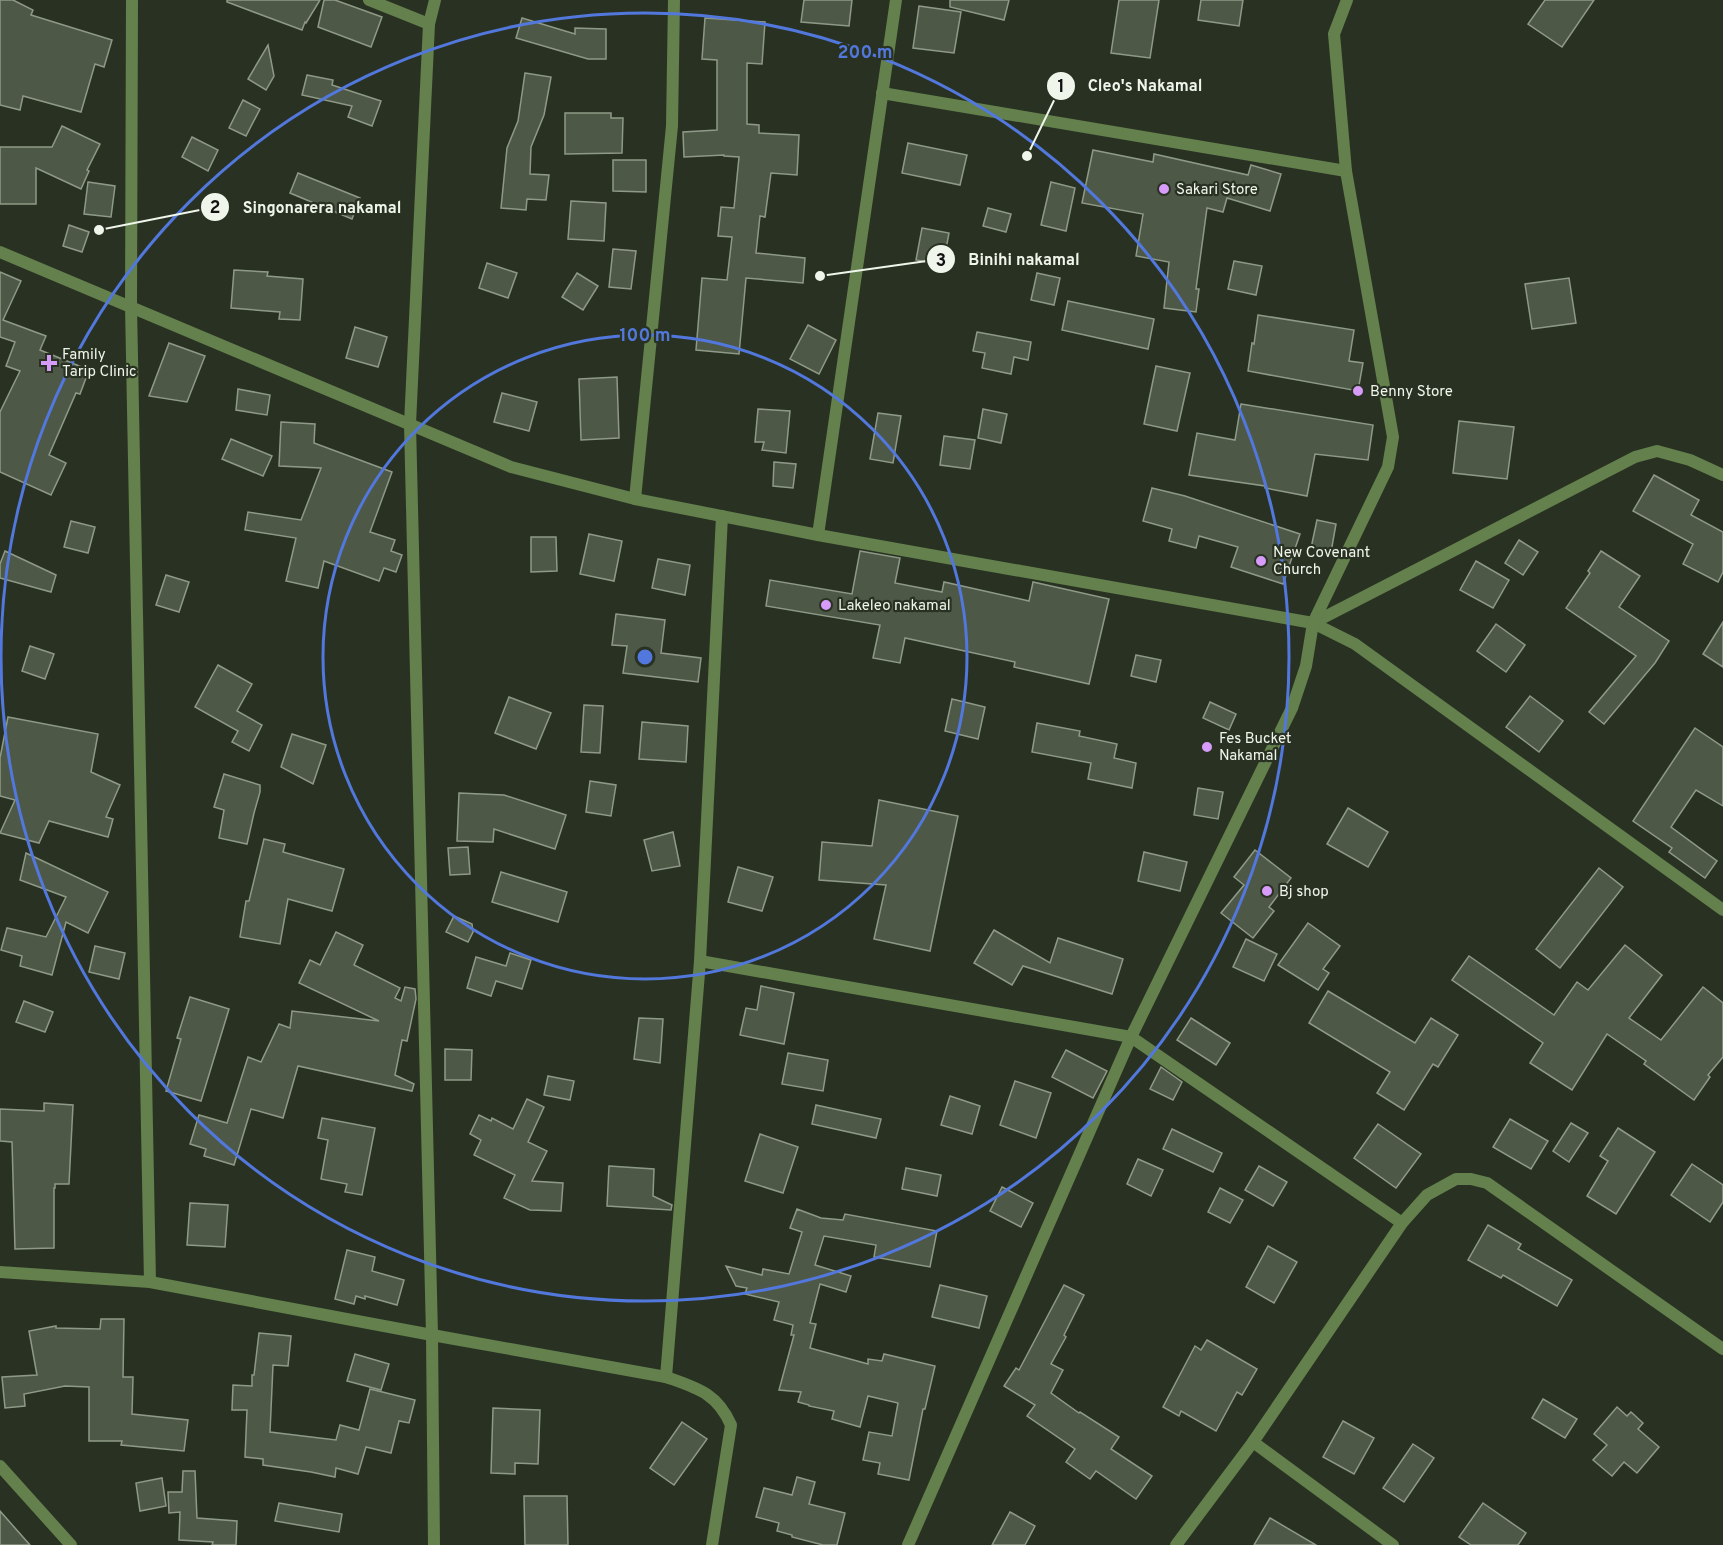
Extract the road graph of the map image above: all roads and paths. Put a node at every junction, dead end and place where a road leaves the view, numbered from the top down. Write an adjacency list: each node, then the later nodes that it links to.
1 (132, 0): 11 (street)
2 (369, 0): 7 (street)
3 (435, 0): 7 (street)
4 (674, 0): 14 (street)
5 (896, 0): 8 (street)
6 (1347, 0): 9 (street)
7 (429, 24): 12 (street)
8 (882, 93): 9 (street); 16 (street)
9 (1346, 171): 17 (street)
10 (0, 252): 11 (street)
11 (131, 306): 12 (street); 23 (street)
12 (410, 424): 14 (street); 24 (street)
13 (1723, 474): 17 (street)
14 (634, 499): 15 (street)
15 (722, 516): 16 (street); 19 (street)
16 (818, 535): 17 (street)
17 (1313, 623): 18 (street); 20 (street)
18 (1723, 910)
19 (700, 961): 20 (street); 26 (street)
20 (1131, 1037): 21 (street); 32 (street)
21 (1402, 1223): 25 (street); 27 (street)
22 (0, 1272): 23 (street)
23 (150, 1282): 24 (street)
24 (432, 1335): 26 (street); 30 (street)
25 (1723, 1349)
26 (666, 1377): 31 (street)
27 (1253, 1442): 33 (street); 34 (street)
28 (0, 1466): 29 (street)
29 (71, 1545)
30 (434, 1545)
31 (712, 1545)
32 (908, 1545)
33 (1176, 1545)
34 (1393, 1545)

